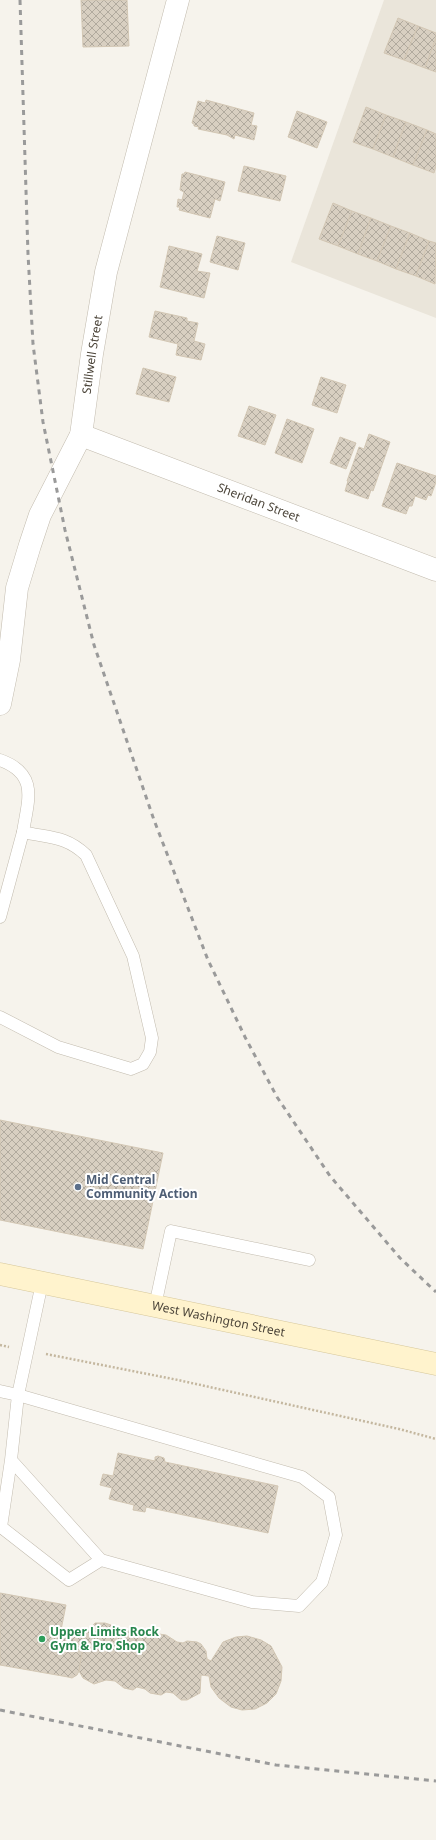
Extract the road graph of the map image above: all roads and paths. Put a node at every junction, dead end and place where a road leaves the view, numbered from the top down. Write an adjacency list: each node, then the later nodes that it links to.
1 (178, 0): 2 (street, Stillwell Street)
2 (81, 435): 3 (street, Sheridan Street); 4 (street, Stillwell Street)
3 (436, 570)
4 (0, 704)
5 (0, 760): 6 (lane)
6 (23, 832): 7 (lane); 8 (lane)
7 (0, 917)
8 (0, 1017)
9 (309, 1260): 12 (lane)
10 (0, 1274): 11 (main road, West Washington Street)
11 (42, 1283): 12 (main road, West Washington Street); 14 (lane)
12 (155, 1306): 15 (main road, West Washington Street)
13 (0, 1345): 14 (path)
14 (28, 1350): 17 (lane); 18 (path)
15 (436, 1364)
16 (0, 1391): 17 (lane)
17 (18, 1395): 19 (lane); 20 (lane)
18 (436, 1439)
19 (11, 1460): 20 (lane); 20 (lane)
20 (101, 1560)

